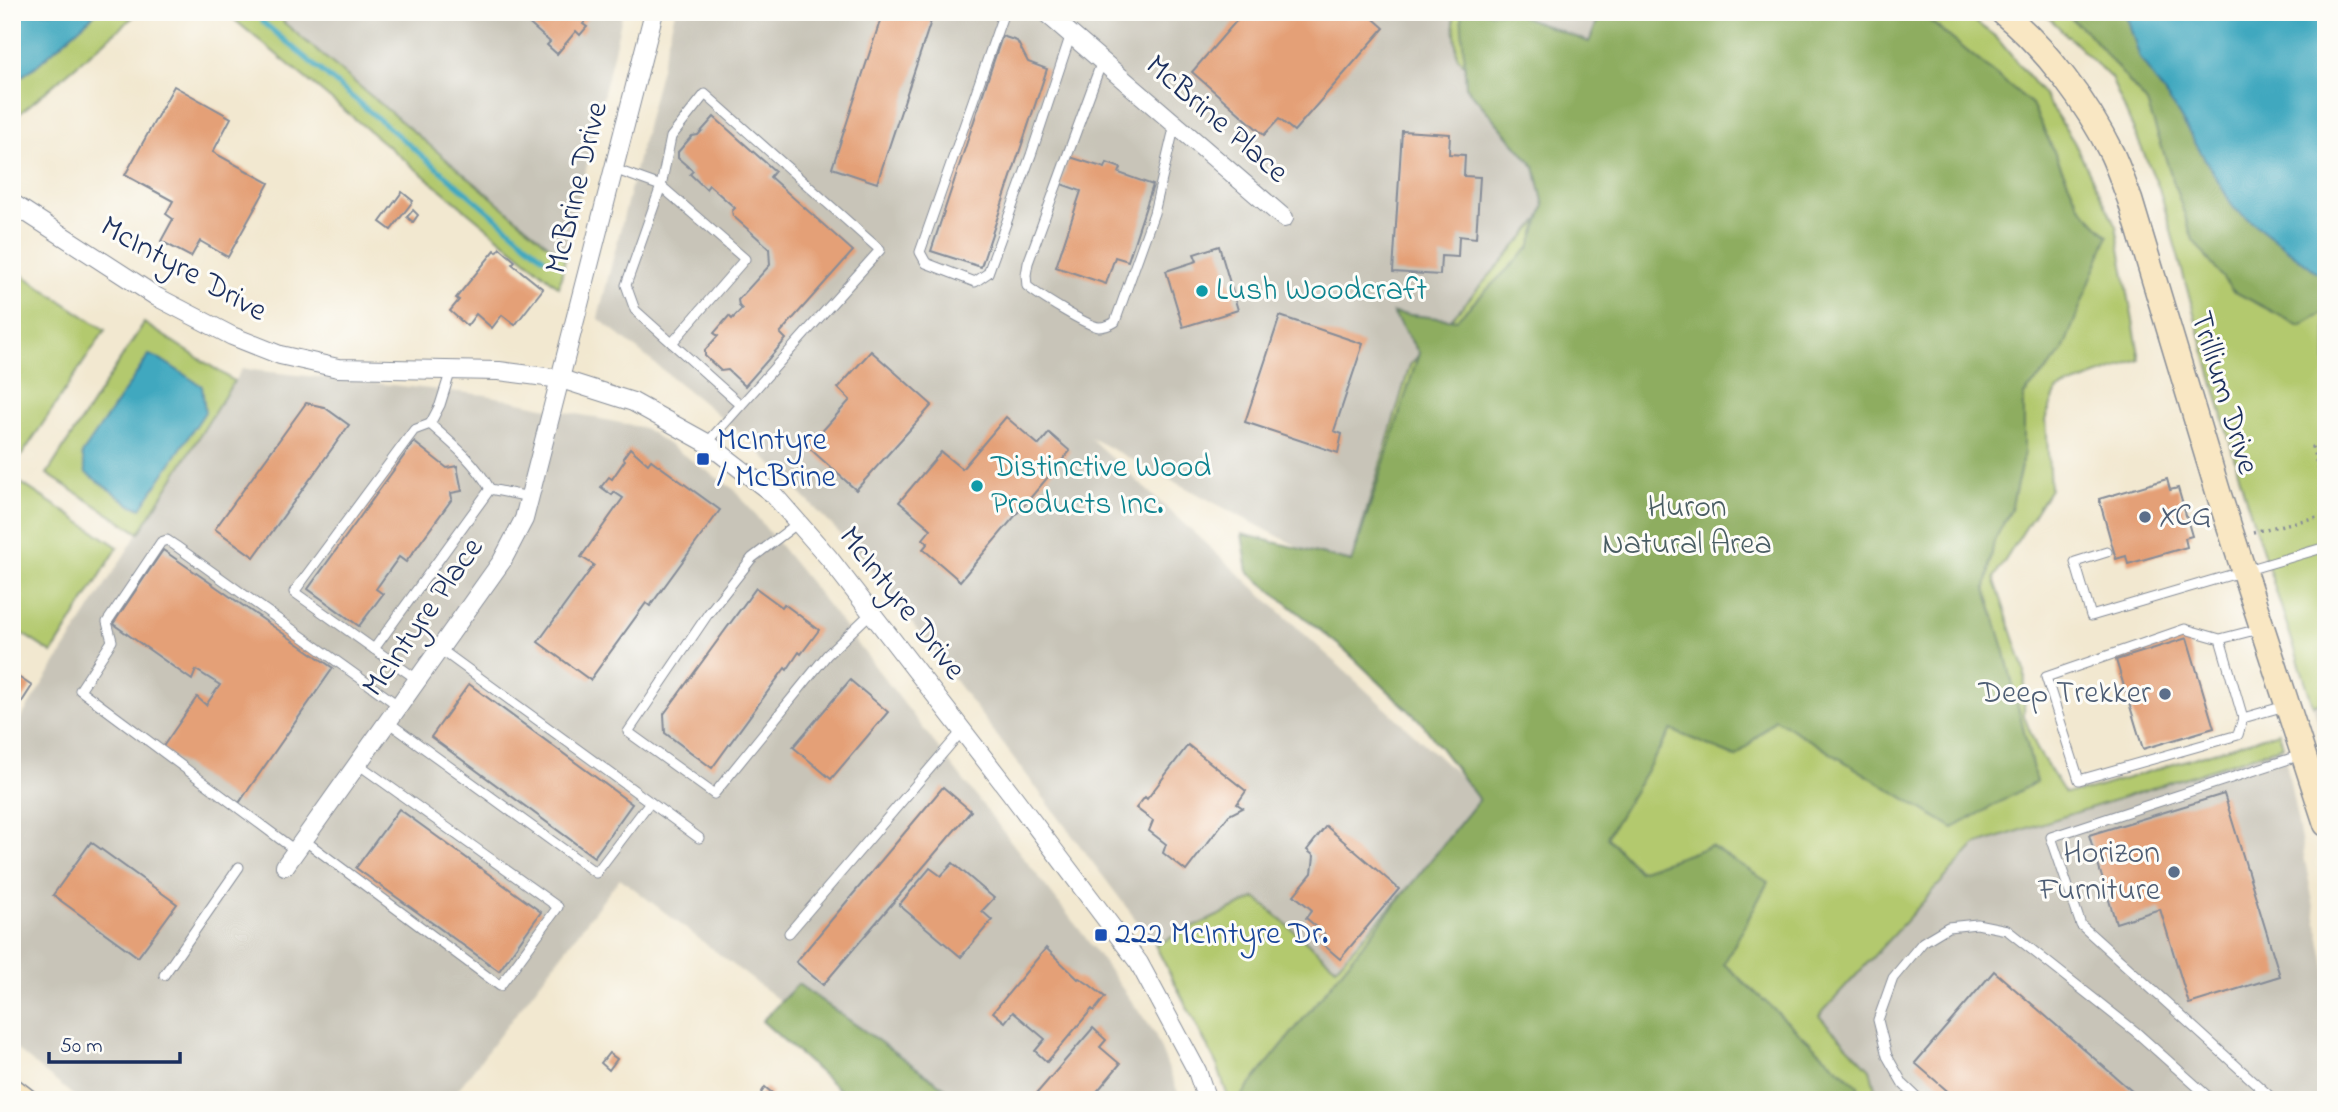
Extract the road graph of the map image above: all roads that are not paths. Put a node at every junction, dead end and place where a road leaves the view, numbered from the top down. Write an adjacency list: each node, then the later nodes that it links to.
1 (654, 12): 8 (street, McBrine Drive)
2 (1004, 12): 5 (lane)
3 (1045, 12): 5 (street, McBrine Place)
4 (2002, 12): 23 (street, Trillium Drive)
5 (1071, 34): 6 (street, McBrine Place)
6 (1102, 61): 7 (street, McBrine Place); 7 (lane)
7 (1175, 124): 11 (street, McBrine Place)
8 (614, 169): 9 (lane); 14 (street, McBrine Drive)
9 (661, 186): 12 (lane); 12 (lane); 15 (lane)
10 (12, 202): 13 (street, McIntyre Drive)
11 (1284, 218)
12 (673, 343): 15 (lane)
13 (451, 370): 14 (street, McIntyre Drive); 16 (lane)
14 (561, 379): 17 (street, McIntyre Drive); 19 (street, McIntyre Place)
15 (741, 405): 17 (lane)
16 (430, 424): 18 (lane); 27 (lane)
17 (707, 443): 20 (street, McIntyre Drive)
18 (490, 489): 19 (lane); 27 (lane)
19 (530, 498): 28 (street, McIntyre Place)
20 (798, 523): 24 (street, McIntyre Drive); 24 (lane)
21 (2326, 547): 23 (lane)
22 (2107, 552): 23 (lane)
23 (2244, 570): 25 (street, Trillium Drive)
24 (871, 613): 34 (street, McIntyre Drive)
25 (2262, 628): 26 (lane); 30 (street, Trillium Drive)
26 (2220, 639): 32 (lane); 32 (lane)
27 (374, 649): 29 (lane)
28 (440, 649): 29 (street, McIntyre Place); 37 (lane)
29 (418, 680): 31 (street, McIntyre Place)
30 (2287, 705): 32 (lane); 35 (street, Trillium Drive)
31 (399, 706): 33 (street, McIntyre Place); 40 (lane)
32 (2243, 718)
33 (388, 722): 36 (street, McIntyre Place); 37 (lane)
34 (962, 731): 43 (lane); 47 (street, McIntyre Drive)
35 (2303, 754): 38 (street, Trillium Drive); 50 (lane)
36 (358, 764): 40 (street, McIntyre Place); 40 (lane)
37 (650, 802): 39 (lane)
38 (2326, 824)
39 (699, 838)
40 (300, 846): 41 (street, McIntyre Place)
41 (285, 866)
42 (239, 867): 44 (lane)
43 (789, 933)
44 (164, 975)
45 (12, 1090): 46 (street)
46 (25, 1100)
47 (1207, 1100)
48 (1920, 1100): 49 (lane)
49 (2212, 1100)
50 (2274, 1100)

